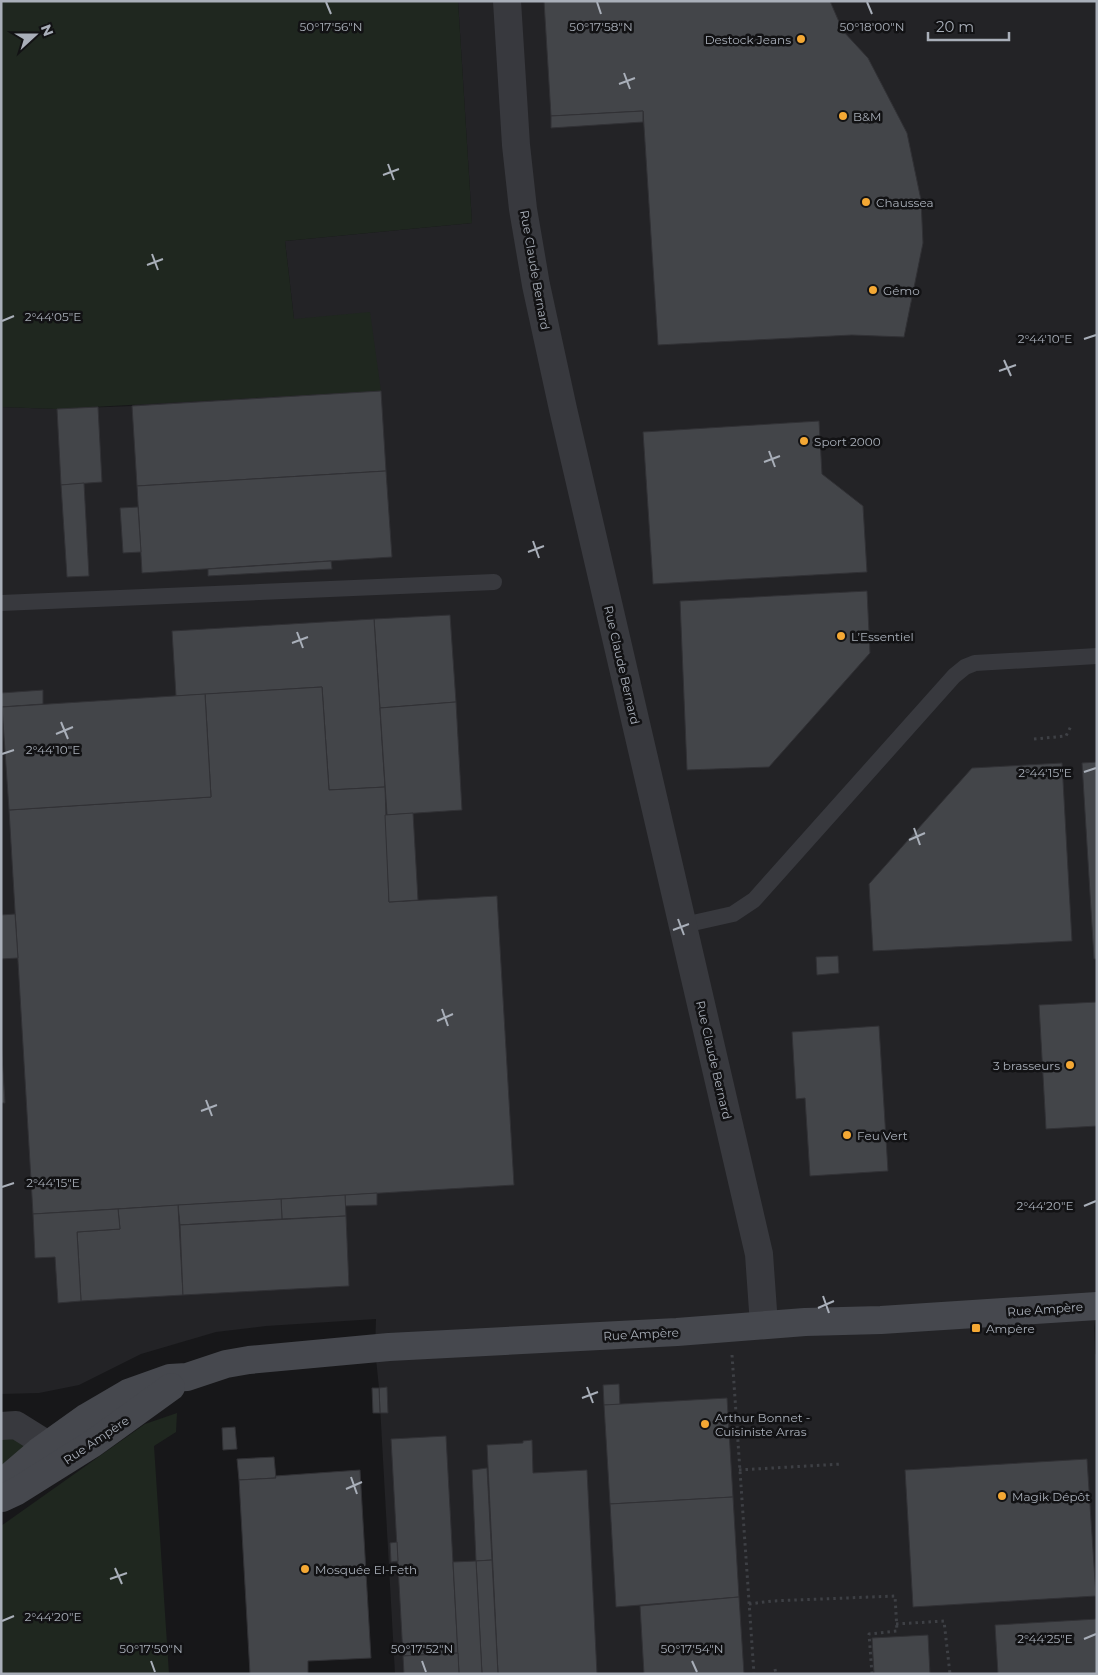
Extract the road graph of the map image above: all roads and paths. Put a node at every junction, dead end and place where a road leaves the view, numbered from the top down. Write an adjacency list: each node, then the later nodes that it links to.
1 (507, 1): 7 (street, Rue Claude Bernard)
2 (494, 582): 3 (lane)
3 (1, 604)
4 (1097, 656): 7 (lane)
5 (1071, 726): 6 (path)
6 (1034, 740)
7 (684, 925): 9 (street, Rue Claude Bernard)
8 (1097, 1306): 9 (street, Rue Ampère)
9 (764, 1325): 11 (street, Rue Ampère)
10 (732, 1347): 15 (path)
11 (187, 1377): 13 (street, Rue Ampère); 16 (street, Rue Ampère)
12 (8, 1426): 13 (street)
13 (48, 1445): 16 (street); 17 (street, Rue Ampère)
14 (841, 1464): 15 (path)
15 (739, 1470): 19 (path)
16 (37, 1479): 18 (street, Rue Ampère)
17 (1, 1484)
18 (1, 1498)
19 (749, 1604): 20 (path); 22 (path)
20 (896, 1624): 24 (path); 25 (path)
21 (775, 1669): 23 (path)
22 (754, 1674)
23 (776, 1674)
24 (872, 1674)
25 (950, 1674)

